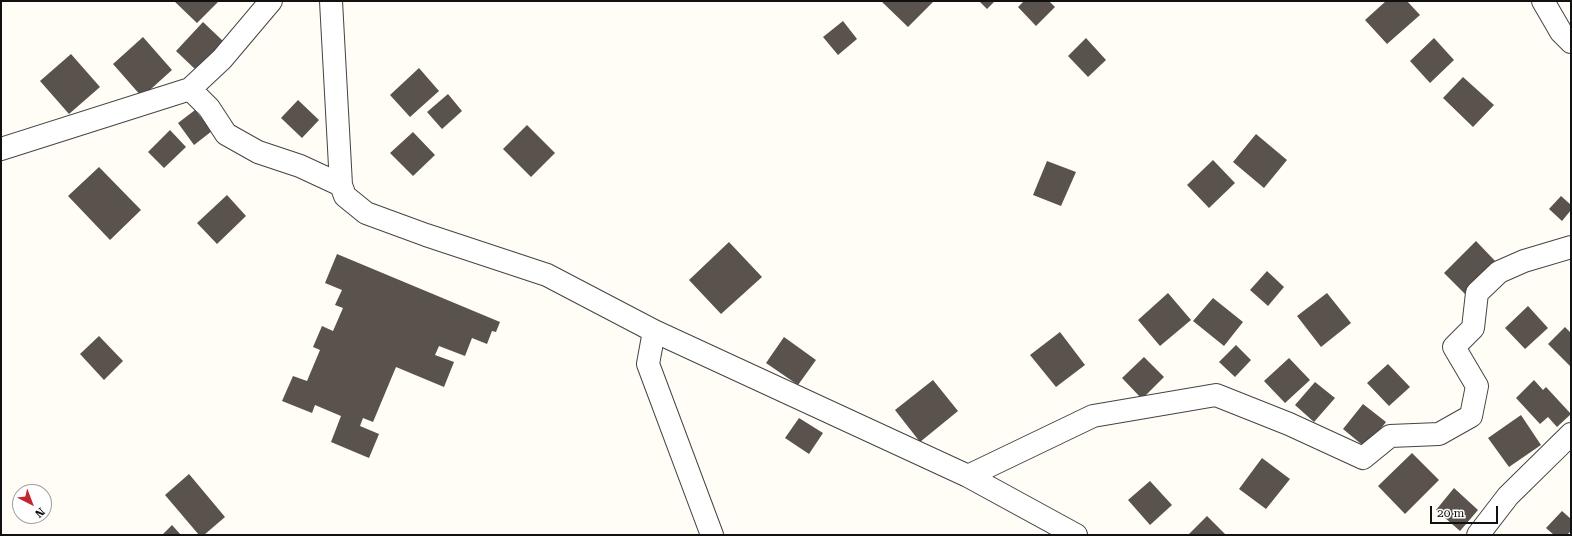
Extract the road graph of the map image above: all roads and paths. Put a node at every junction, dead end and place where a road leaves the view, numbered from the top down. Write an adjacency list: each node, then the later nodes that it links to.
1 (271, 1): 5 (street)
2 (331, 1): 7 (street)
3 (1543, 1): 4 (street)
4 (1571, 42)
5 (190, 89): 6 (street); 7 (street)
6 (1, 148)
7 (341, 185): 9 (street)
8 (1571, 247): 11 (street)
9 (654, 331): 11 (street); 12 (street)
10 (1571, 434): 14 (street)
11 (968, 476): 13 (street)
12 (712, 535)
13 (1076, 535)
14 (1478, 535)

